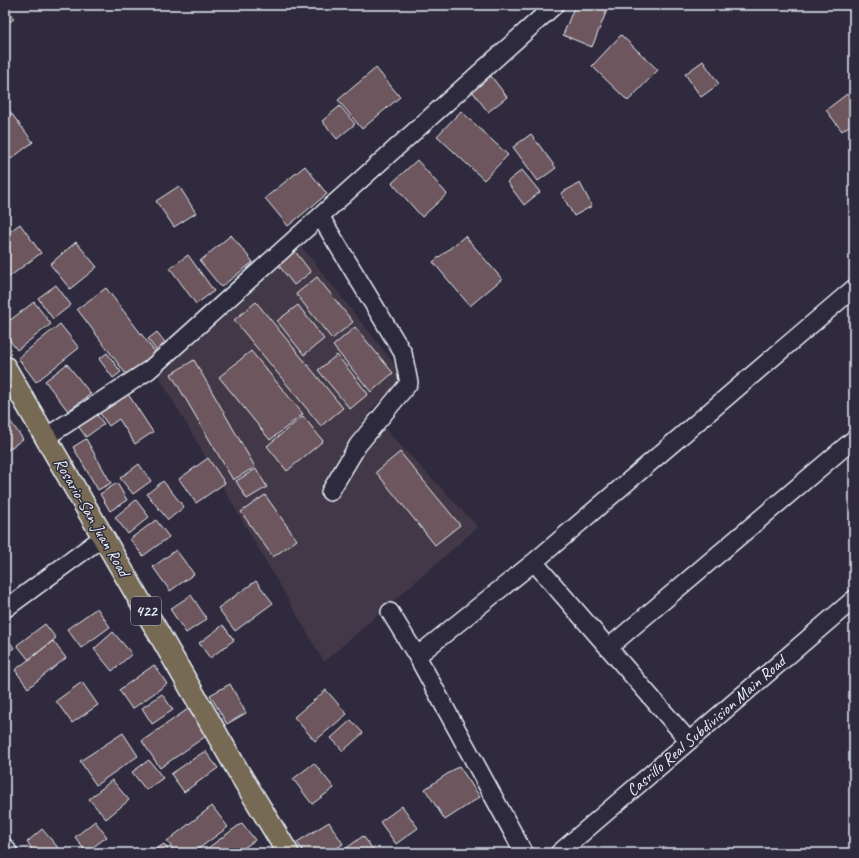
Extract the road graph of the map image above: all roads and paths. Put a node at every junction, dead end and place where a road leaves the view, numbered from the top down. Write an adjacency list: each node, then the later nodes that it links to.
1 (555, 5): 2 (street)
2 (320, 216): 5 (street); 7 (street)
3 (854, 288): 9 (street)
4 (5, 367): 5 (main road, Rosario-San Juan Road / 422)
5 (46, 437): 8 (main road, Rosario-San Juan Road / 422)
6 (854, 439): 13 (street)
7 (330, 492)
8 (103, 537): 11 (street); 18 (main road, Rosario-San Juan Road / 422)
9 (534, 562): 13 (street); 14 (street)
10 (854, 599): 15 (street, Casrillo Real Subdivision Main Road)
11 (5, 609)
12 (390, 612): 14 (street)
13 (608, 648): 15 (street)
14 (418, 656): 19 (street)
15 (689, 741): 20 (street, Casrillo Real Subdivision Main Road)
16 (5, 847): 17 (street)
17 (9, 853)
18 (288, 853)
19 (524, 853)
20 (559, 853)

